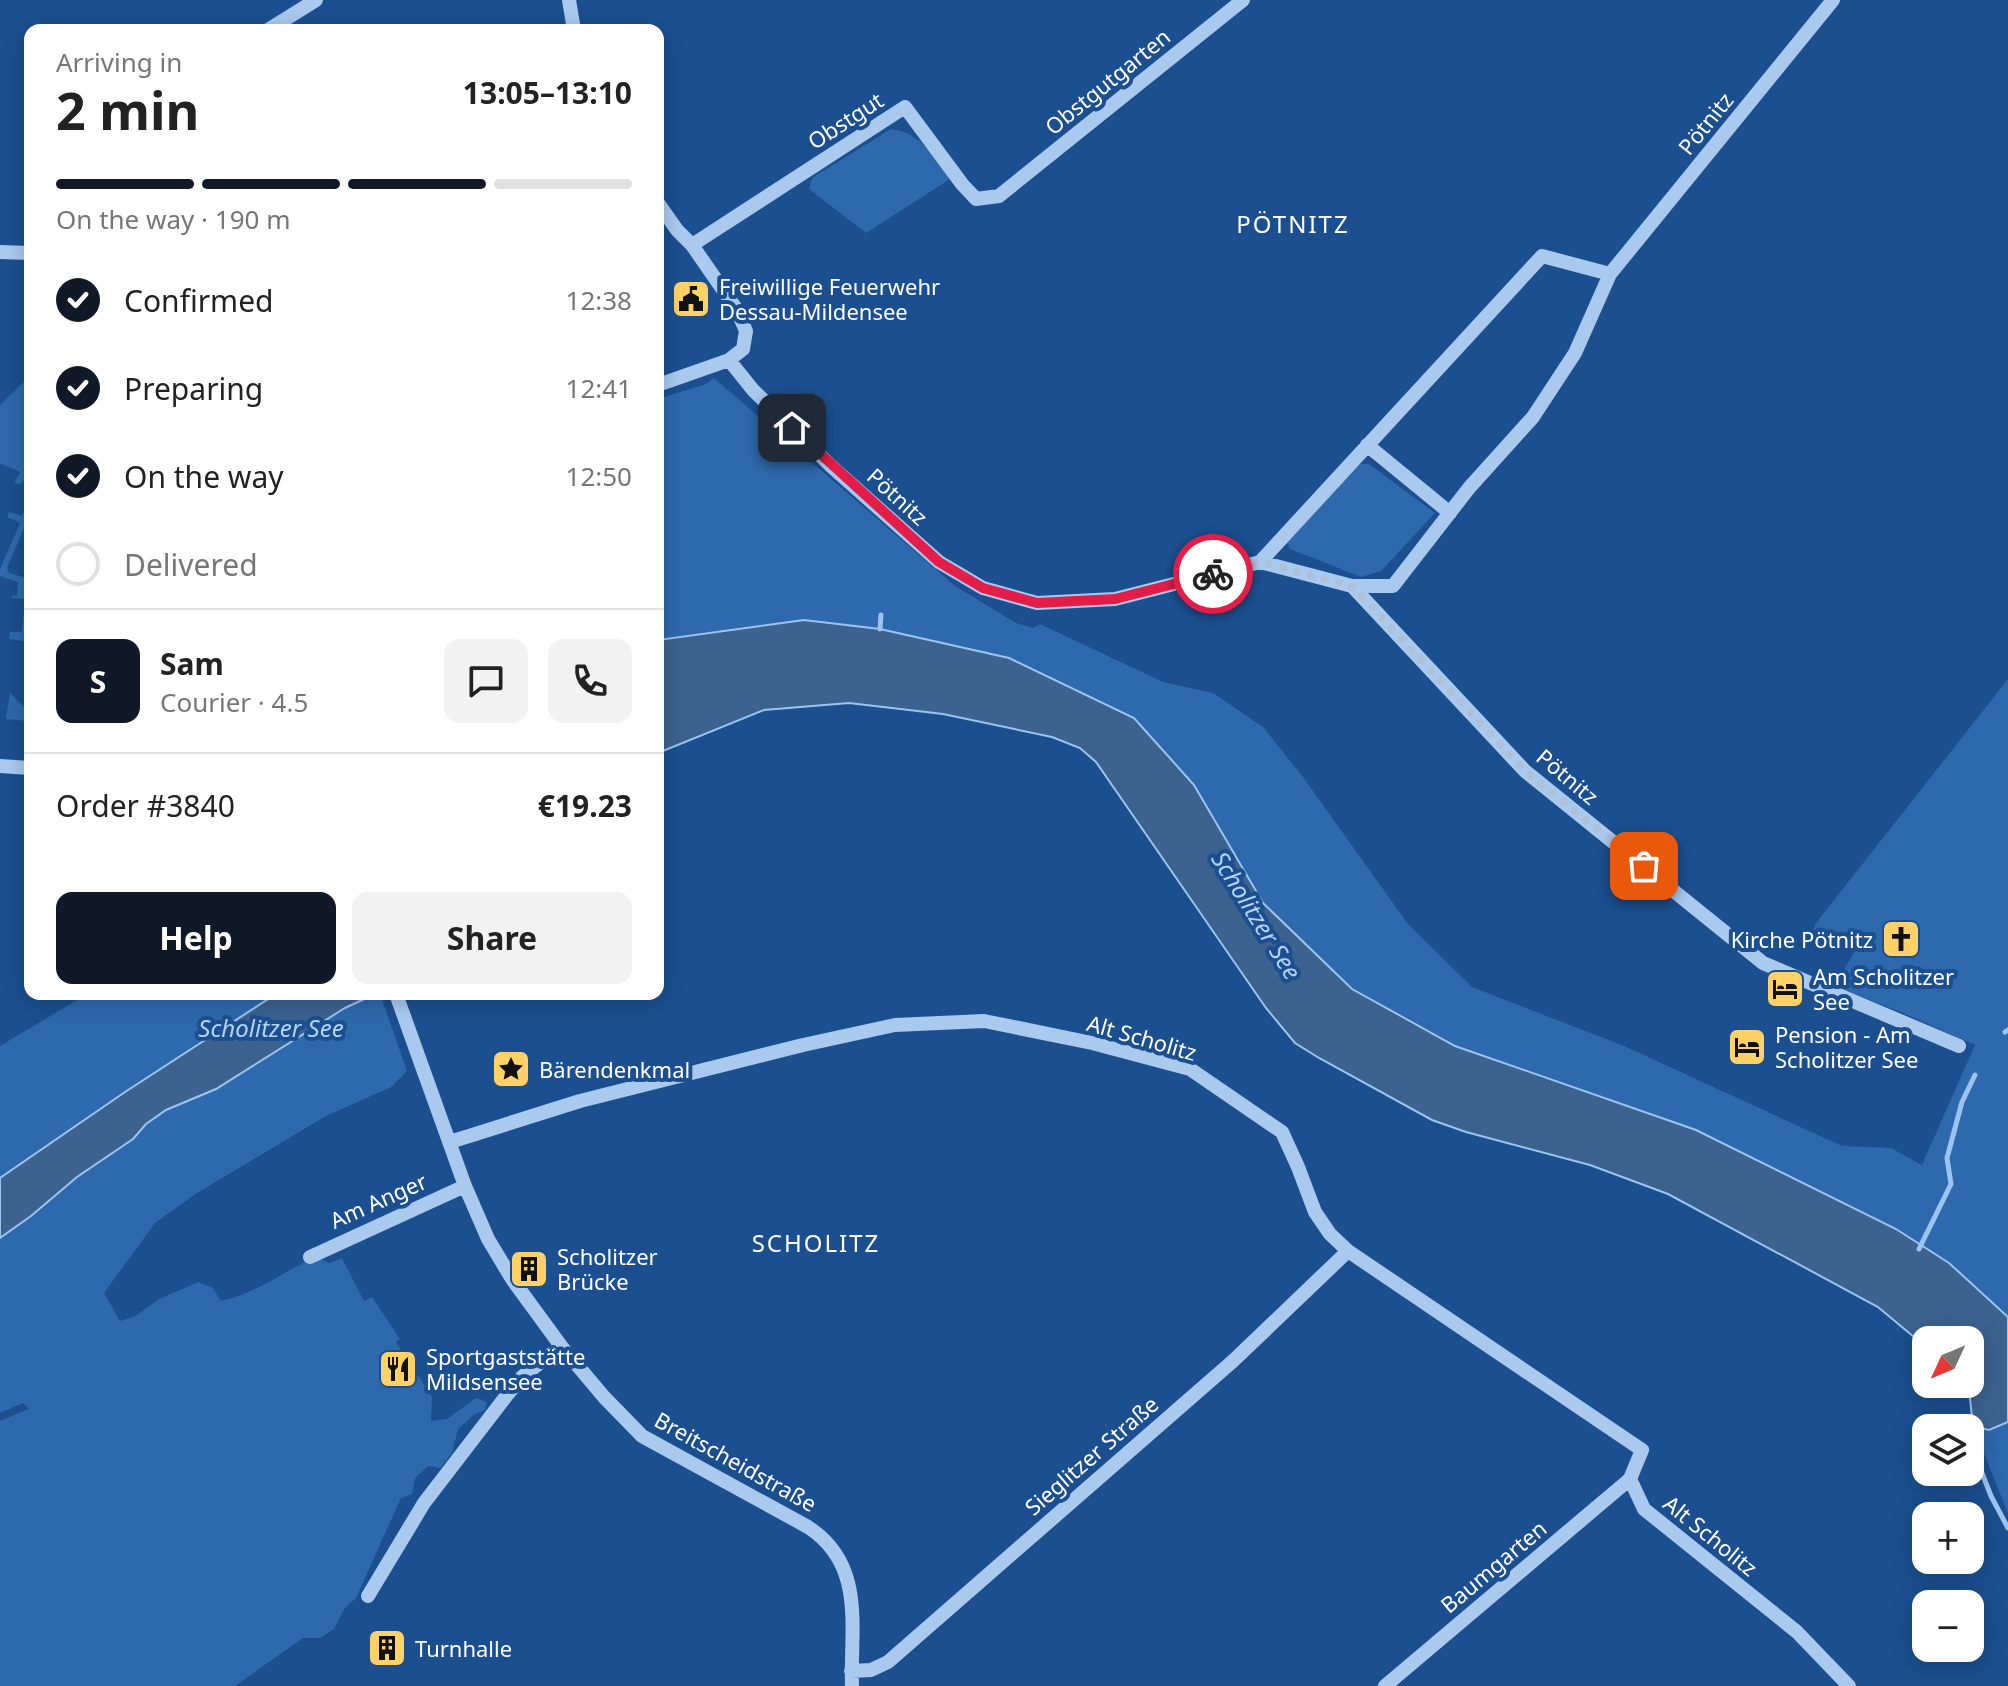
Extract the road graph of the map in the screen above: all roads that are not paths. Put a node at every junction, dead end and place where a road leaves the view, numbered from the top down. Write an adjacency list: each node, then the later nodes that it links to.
1 (316, 0): 5 (street)
2 (569, 0): 6 (street)
3 (1243, 0): 7 (street, Obstgutgarten)
4 (1833, 0): 12 (street, Pötnitz)
5 (278, 24)
6 (573, 24)
7 (999, 196): 9 (street, Obstgut)
8 (664, 212): 9 (street)
9 (692, 245): 13 (street)
10 (0, 252): 11 (street)
11 (24, 253)
12 (1610, 274): 15 (street); 16 (street, Pötnitz)
13 (729, 360): 14 (street); 17 (street, Pötnitz)
14 (664, 383)
15 (1367, 445): 16 (street); 17 (street)
16 (1450, 513): 18 (street, Pötnitz)
17 (1260, 562): 18 (street, Pötnitz)
18 (1352, 586): 22 (street, Pötnitz)
19 (0, 766): 20 (street)
20 (24, 768)
21 (398, 1000): 23 (street, Breitscheidstraße)
22 (1959, 1046)
23 (450, 1142): 24 (street, Breitscheidstraße); 25 (street, Alt Scholitz)
24 (465, 1186): 26 (street, Am Anger); 27 (street, Breitscheidstraße)
25 (1348, 1251): 28 (street, Alt Scholitz); 30 (street, Sieglitzer Straße)
26 (310, 1257)
27 (561, 1346): 29 (street); 30 (street, Breitscheidstraße)
28 (1630, 1479): 31 (street, Baumgarten); 32 (street, Alt Scholitz)
29 (368, 1596)
30 (852, 1679)
31 (1385, 1686)
32 (1849, 1686)

